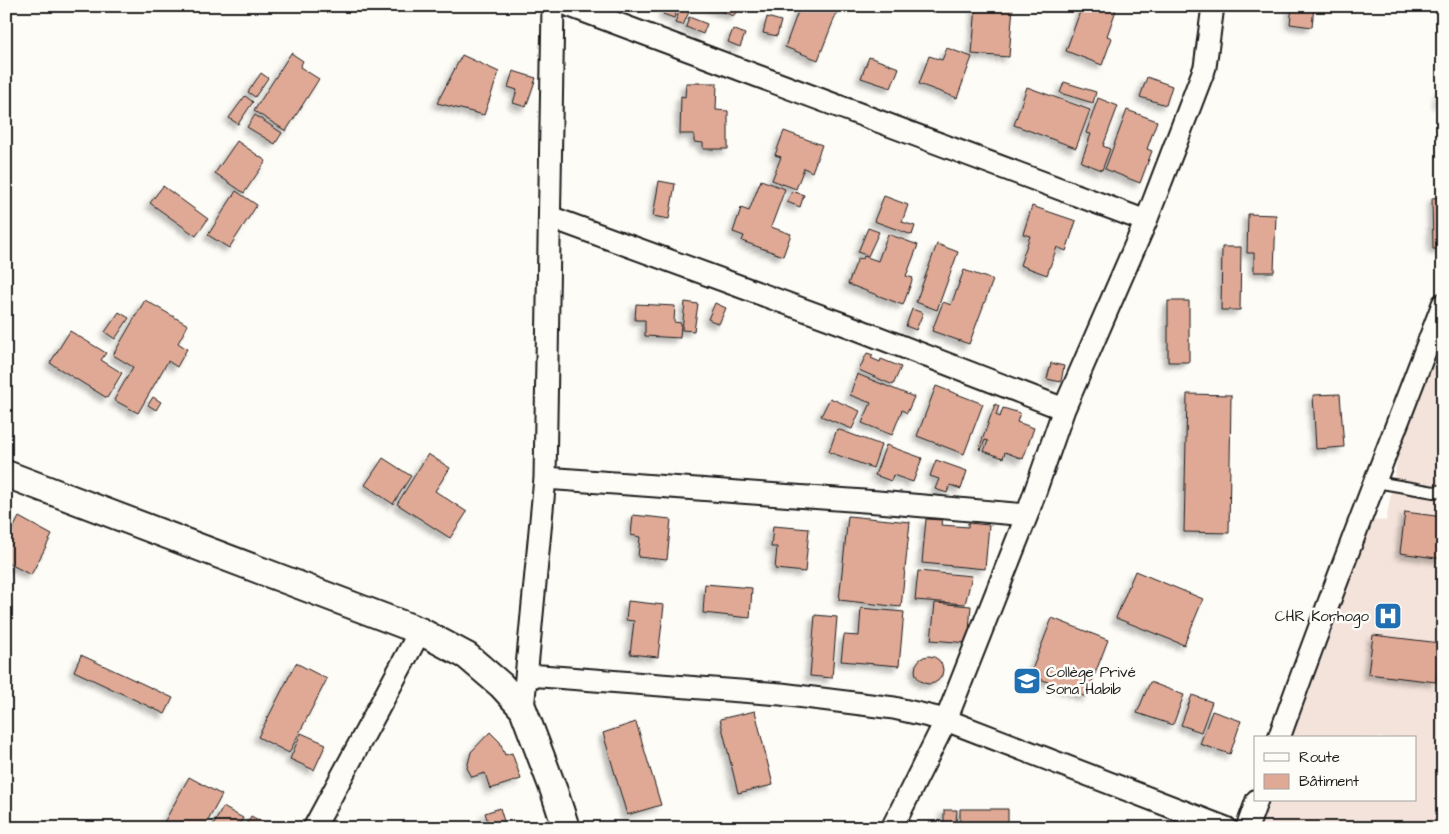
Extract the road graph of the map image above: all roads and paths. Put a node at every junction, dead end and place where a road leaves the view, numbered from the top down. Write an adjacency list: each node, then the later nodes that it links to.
1 (553, 6): 4 (street)
2 (570, 6): 5 (street)
3 (1213, 6): 5 (street)
4 (550, 218): 7 (street); 9 (street)
5 (1146, 222): 7 (street)
6 (1443, 304): 10 (street)
7 (1064, 409): 12 (street)
8 (6, 474): 13 (street)
9 (545, 478): 12 (street); 14 (street)
10 (1376, 482): 11 (lane); 17 (street)
11 (1443, 490)
12 (1027, 515): 16 (street)
13 (420, 631): 15 (street); 19 (street)
14 (528, 675): 15 (street); 16 (street)
15 (523, 709): 20 (street)
16 (946, 720): 21 (street); 22 (street)
17 (1280, 736)
18 (1256, 802): 23 (street)
19 (314, 828)
20 (566, 828)
21 (892, 828)
22 (1226, 828)
23 (1247, 828)

